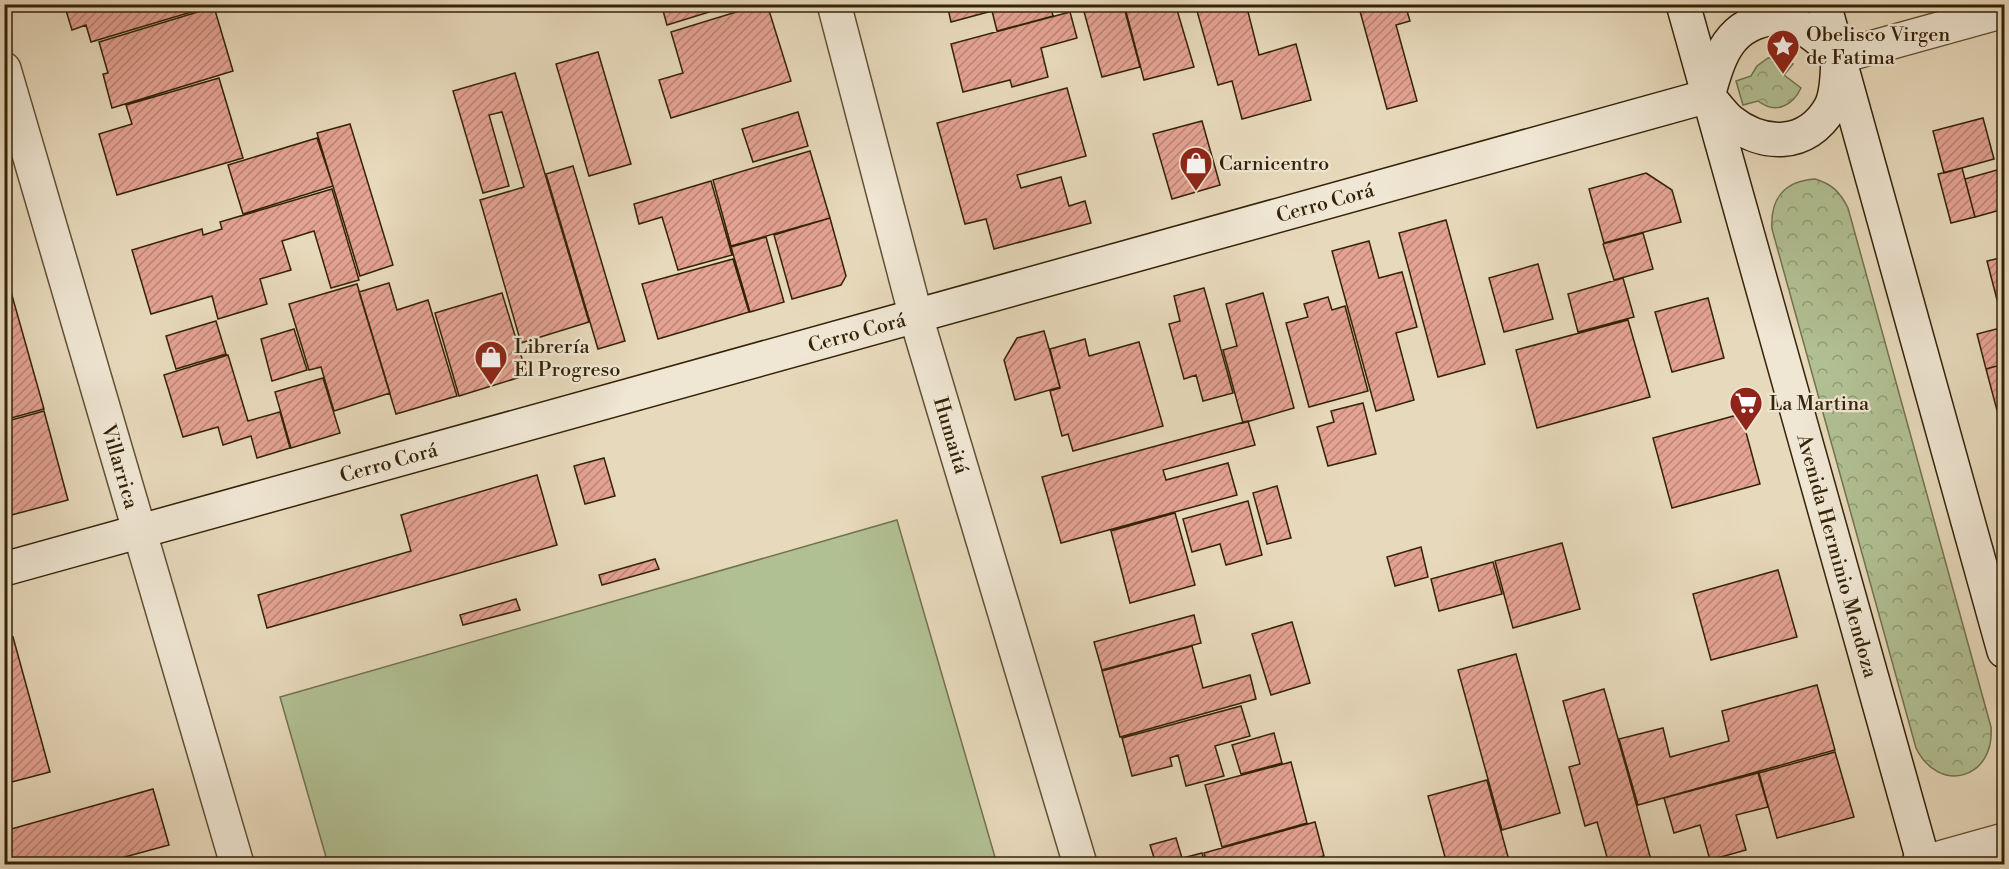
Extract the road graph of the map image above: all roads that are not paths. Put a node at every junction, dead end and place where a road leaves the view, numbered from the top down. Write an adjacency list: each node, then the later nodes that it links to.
1 (834, 4): 8 (street, Humaitá)
2 (1683, 4): 7 (street, Avenida Herminio Mendoza)
3 (1824, 4): 5 (street)
4 (2004, 11): 5 (street)
5 (1838, 57): 7 (street); 7 (street); 11 (street)
6 (4, 69): 9 (street, Villarrica)
7 (1708, 96): 8 (street, Cerro Corá); 15 (street, Avenida Herminio Mendoza)
8 (916, 317): 9 (street, Cerro Corá); 14 (street, Humaitá)
9 (140, 531): 10 (street, Cerro Corá); 13 (street, Villarrica)
10 (4, 569)
11 (2004, 651)
12 (2004, 840): 15 (street)
13 (237, 864)
14 (1080, 864)
15 (1922, 864)

